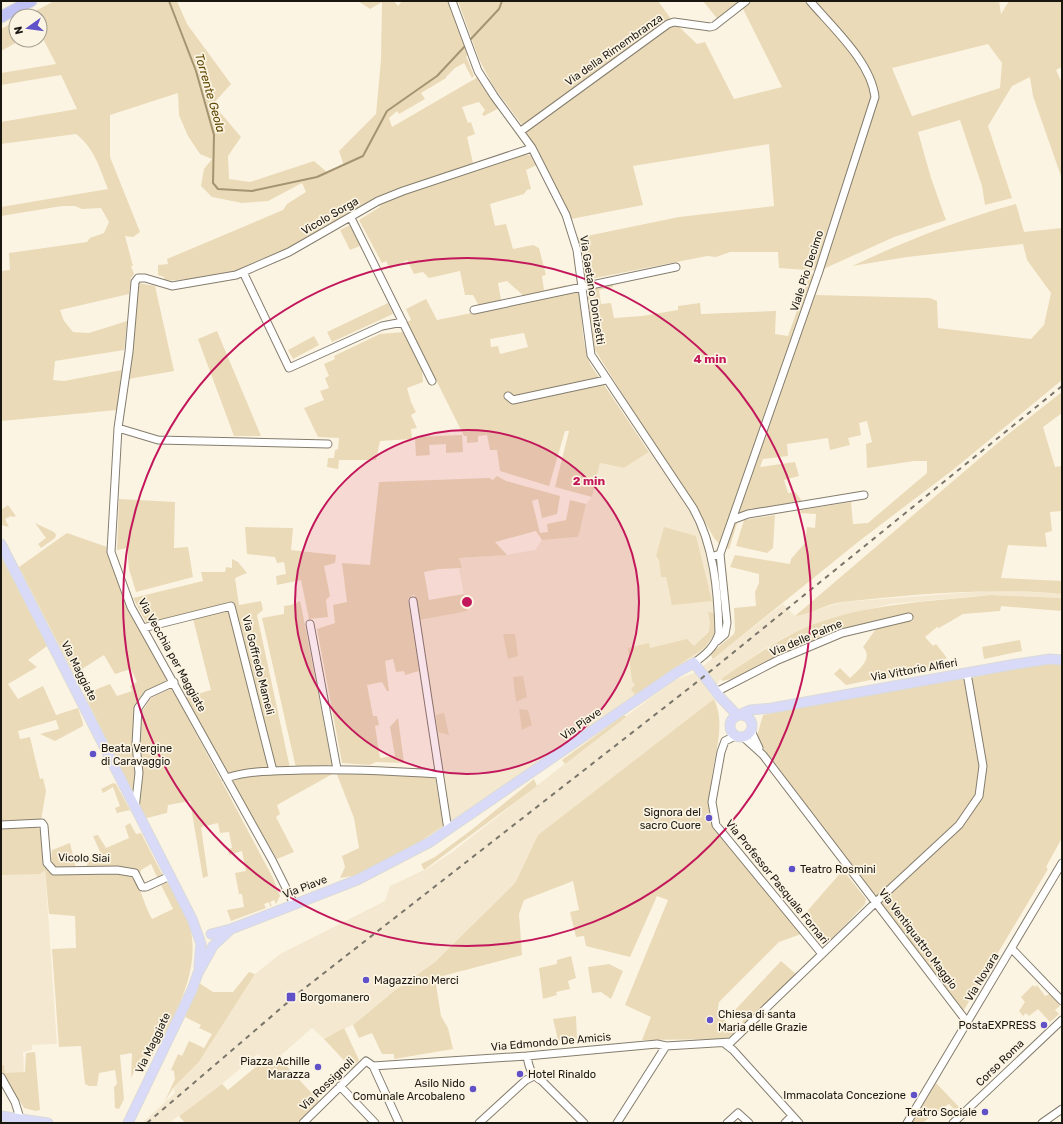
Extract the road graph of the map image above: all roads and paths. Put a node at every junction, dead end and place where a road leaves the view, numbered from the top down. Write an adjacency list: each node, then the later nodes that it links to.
1 (30, 1): 5 (highway); 6 (highway)
2 (452, 1): 7 (street, Via Gaetano Donizetti)
3 (746, 1): 7 (street, Via della Rimembranza)
4 (810, 1): 22 (street, Viale Pio Decimo)
5 (1, 12)
6 (1, 17)
7 (521, 131): 8 (street, Via Gaetano Donizetti)
8 (532, 148): 9 (street, Vicolo Sorga); 13 (street, Via Gaetano Donizetti)
9 (351, 218): 11 (street, Vicolo Sorga); 15 (street)
10 (676, 267): 13 (street)
11 (243, 272): 12 (street, Vicolo Sorga); 15 (street)
12 (138, 278): 19 (street, Via Vecchia per Maggiate)
13 (582, 287): 14 (street); 16 (street, Via Gaetano Donizetti)
14 (474, 310)
15 (403, 322): 17 (street)
16 (606, 380): 18 (street); 25 (street, Via Gaetano Donizetti)
17 (432, 381)
18 (508, 396)
19 (118, 428): 20 (street); 29 (street, Via Vecchia per Maggiate)
20 (328, 444)
21 (864, 495): 22 (street)
22 (732, 520): 24 (street, Viale Pio Decimo)
23 (1, 544): 46 (main road, Via Maggiate)
24 (720, 554): 25 (street); 30 (street)
25 (711, 557): 30 (street, Via Gaetano Donizetti)
26 (413, 601): 44 (street)
27 (909, 617): 35 (street, Via delle Palme)
28 (310, 624): 42 (street)
29 (143, 628): 34 (street, Via Vecchia per Maggiate); 43 (street, Via Goffredo Mameli)
30 (717, 641): 32 (street)
31 (1062, 660): 33 (main road, Via Vittorio Alfieri)
32 (694, 663): 35 (main road); 48 (main road, Via Piave)
33 (967, 673): 36 (main road, Via Vittorio Alfieri); 51 (street, Via Professor Pasquale Fornari)
34 (174, 682): 45 (street, Via Vecchia per Maggiate); 46 (street)
35 (718, 695): 37 (main road); 38 (main road)
36 (772, 708): 37 (main road, Via Vittorio Alfieri); 39 (main road)
37 (739, 715): 38 (main road); 39 (main road)
38 (729, 725): 40 (main road)
39 (752, 728): 40 (main road); 41 (street, Via Ventiquattro Maggio)
40 (739, 736): 41 (street, Via Ventiquattro Maggio); 59 (street, Via Professor Pasquale Fornari)
41 (763, 755): 51 (street, Via Ventiquattro Maggio)
42 (337, 769): 43 (street); 44 (street)
43 (273, 771): 45 (street)
44 (439, 774): 48 (street)
45 (226, 778): 52 (street, Via Vecchia per Maggiate)
46 (135, 809): 50 (main road, Via Maggiate)
47 (1, 825): 50 (street, Vicolo Siai)
48 (448, 830): 52 (main road, Via Piave)
49 (1062, 863): 58 (street, Via Novara)
50 (170, 876): 53 (main road, Via Maggiate)
51 (876, 902): 59 (street, Via Professor Pasquale Fornari); 63 (street, Via Ventiquattro Maggio)
52 (294, 904): 54 (main road, Via Piave)
53 (192, 919): 55 (main road, Via Maggiate); 56 (main road, Via Maggiate)
54 (231, 929): 55 (main road, Via Piave); 57 (main road, Via Piave)
55 (209, 934): 56 (main road); 57 (main road)
56 (201, 942): 57 (main road); 60 (main road, Via Maggiate)
57 (214, 945): 60 (main road, Via Maggiate)
58 (1012, 949): 61 (street); 63 (street, Via Novara)
59 (822, 954): 64 (street, Via Professor Pasquale Fornari)
60 (198, 973): 76 (main road, Via Maggiate)
61 (1062, 1001)
62 (1062, 1020): 88 (street, Corso Roma)
63 (967, 1022): 87 (street, Via Novara)
64 (728, 1042): 65 (street, Via Edmondo De Amicis); 73 (street)
65 (666, 1046): 66 (street, Via Edmondo De Amicis); 82 (street)
66 (527, 1056): 67 (street, Via Edmondo De Amicis); 68 (street)
67 (373, 1066): 70 (street, Via Rossignoli); 79 (street)
68 (534, 1076): 80 (street); 81 (street)
69 (1, 1077): 74 (street)
70 (340, 1086): 77 (street, Via Rossignoli); 78 (street)
71 (1062, 1109): 89 (street)
72 (1, 1116): 74 (main road)
73 (792, 1116): 85 (street); 86 (street)
74 (20, 1118): 75 (main road)
75 (48, 1123)
76 (128, 1123)
77 (303, 1123)
78 (375, 1123)
79 (399, 1123)
80 (479, 1123)
81 (584, 1123)
82 (617, 1123)
83 (726, 1123): 84 (street)
84 (749, 1123)
85 (785, 1123)
86 (799, 1123)
87 (907, 1123)
88 (954, 1123)
89 (1042, 1123)

